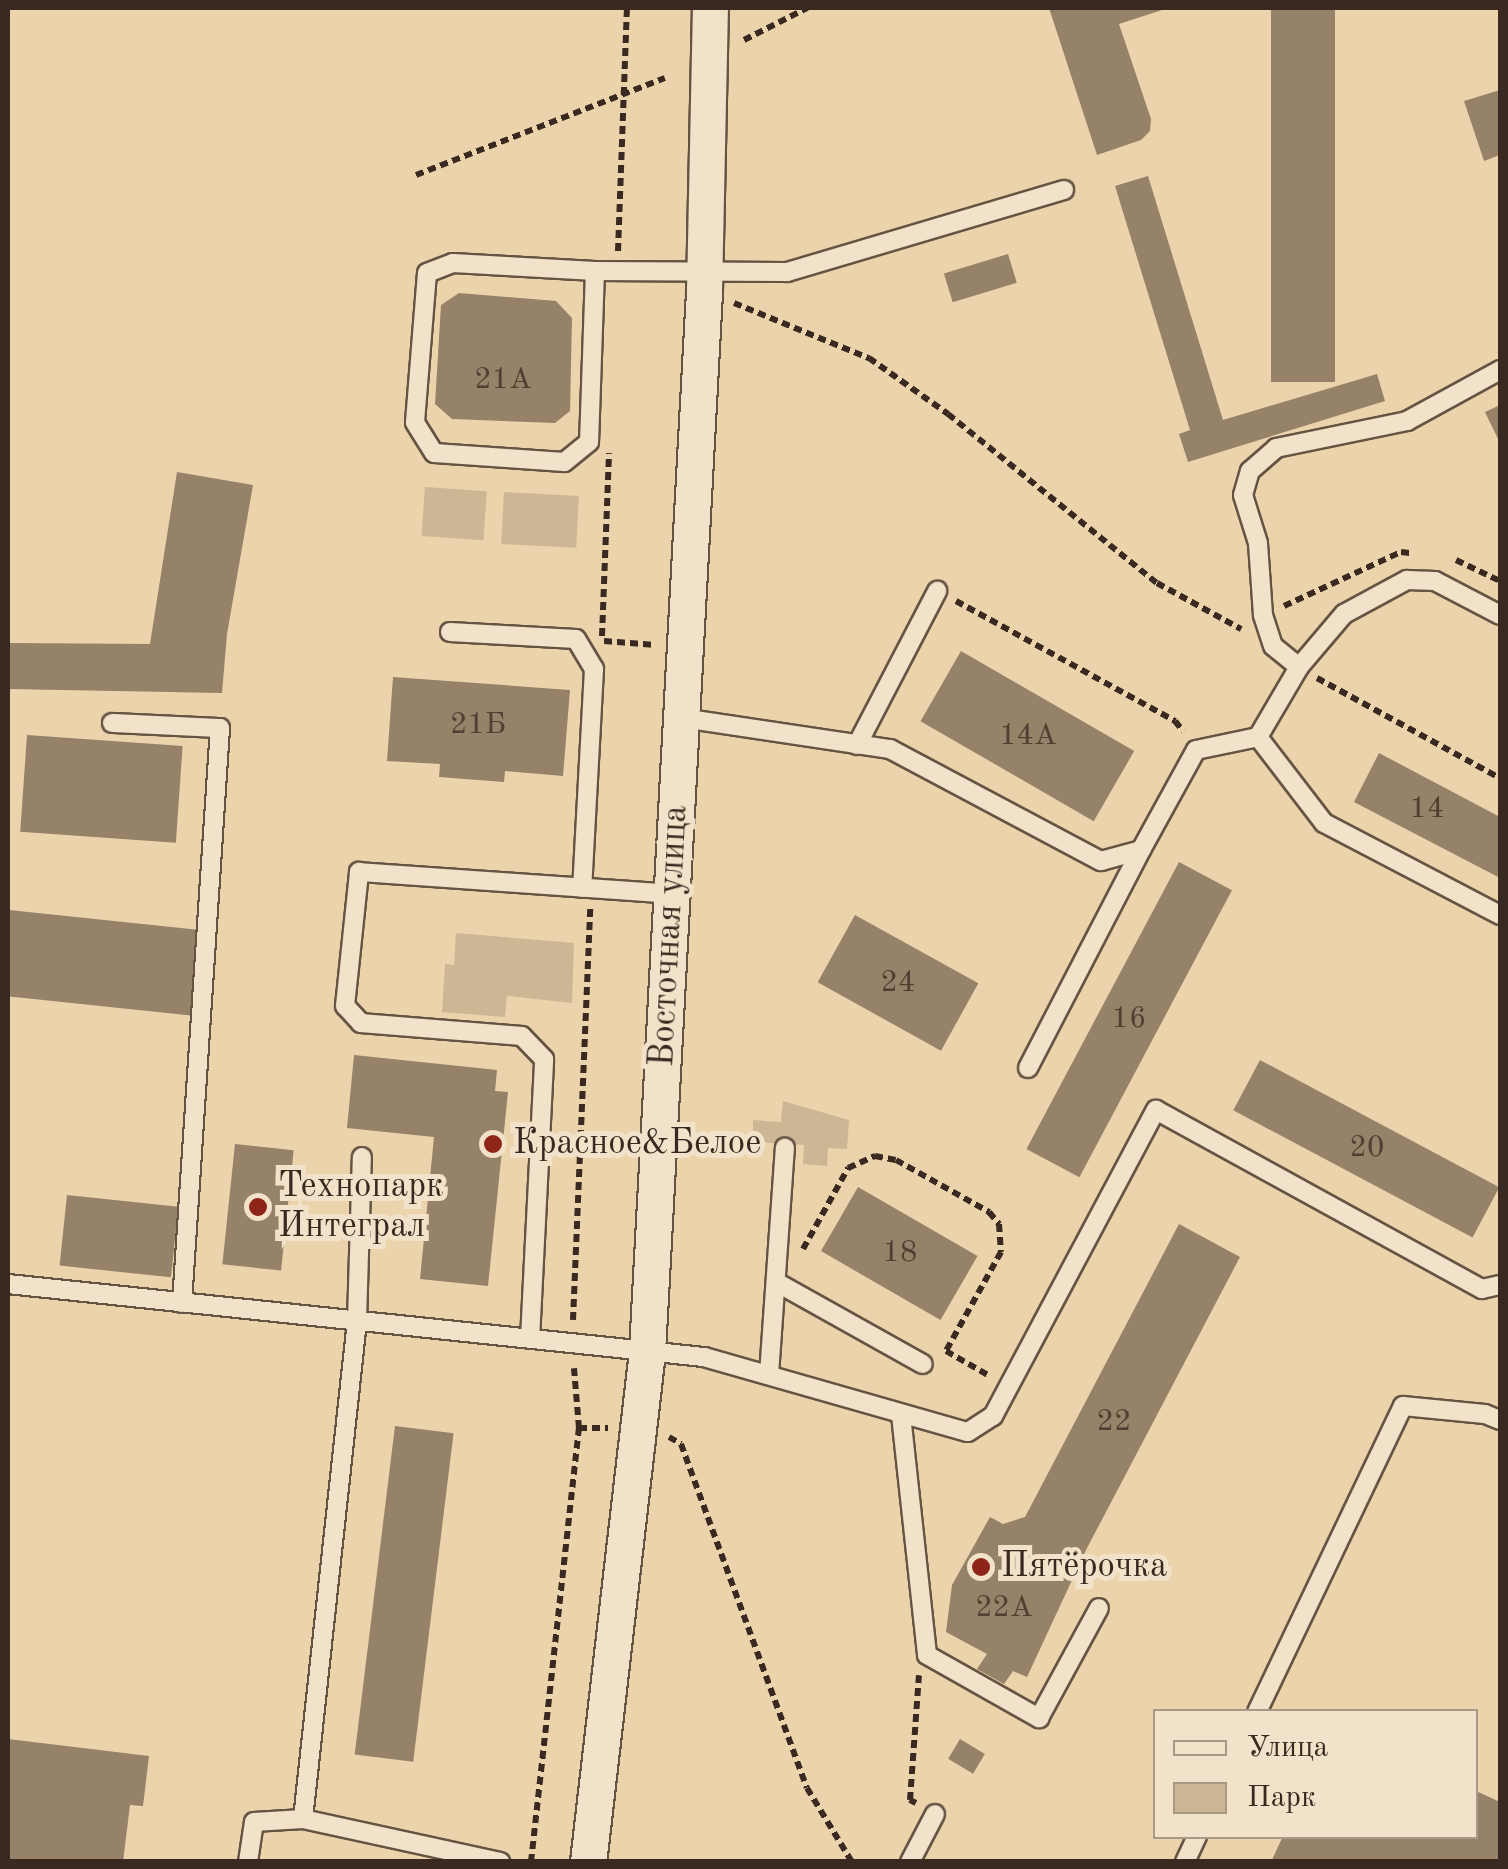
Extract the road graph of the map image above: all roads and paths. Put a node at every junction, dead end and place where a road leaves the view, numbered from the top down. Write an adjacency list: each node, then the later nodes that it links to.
1 (710, 8): 8 (street, Восточная улица)
2 (807, 8): 3 (path)
3 (744, 40)
4 (665, 78): 5 (path)
5 (416, 175)
6 (1064, 190): 8 (lane)
7 (595, 270): 7 (lane); 8 (lane)
8 (704, 282): 14 (path); 17 (street, Восточная улица)
9 (1500, 370): 14 (lane)
10 (937, 591): 20 (lane); 21 (path)
11 (1500, 615): 16 (lane)
12 (450, 632): 24 (lane)
13 (602, 641): 15 (path)
14 (1273, 646): 16 (lane)
15 (665, 656)
16 (1299, 667): 19 (lane); 22 (path)
17 (682, 718): 20 (lane); 25 (street, Восточная улица)
18 (112, 723): 33 (lane)
19 (1258, 737): 21 (lane); 26 (lane)
20 (857, 745): 23 (lane)
21 (1196, 750): 23 (lane)
22 (1500, 778)
23 (1140, 850): 27 (lane)
24 (582, 888): 25 (lane); 35 (lane)
25 (672, 894): 37 (street, Восточная улица)
26 (1500, 915)
27 (1028, 1068)
28 (785, 1148): 30 (lane)
29 (362, 1158): 34 (lane)
30 (779, 1283): 38 (lane); 39 (lane); 40 (path)
31 (8, 1284): 33 (lane)
32 (1500, 1286): 40 (lane)
33 (182, 1302): 34 (lane)
34 (358, 1321): 35 (lane); 50 (lane)
35 (530, 1339): 36 (lane)
36 (572, 1343): 37 (lane); 43 (path)
37 (648, 1351): 39 (lane); 55 (street, Восточная улица)
38 (923, 1364)
39 (769, 1375): 41 (lane)
40 (1008, 1386): 41 (lane)
41 (901, 1415): 47 (lane)
42 (1500, 1420): 48 (lane)
43 (579, 1428): 44 (path); 54 (path)
44 (619, 1428)
45 (660, 1431): 56 (path)
46 (1099, 1608): 47 (lane)
47 (928, 1655): 49 (path)
48 (1257, 1709)
49 (935, 1814): 57 (lane)
50 (304, 1818): 52 (lane); 53 (lane)
51 (1196, 1839): 58 (lane)
52 (248, 1862)
53 (500, 1862)
54 (532, 1862)
55 (588, 1862)
56 (852, 1862)
57 (910, 1862)
58 (1185, 1862)

